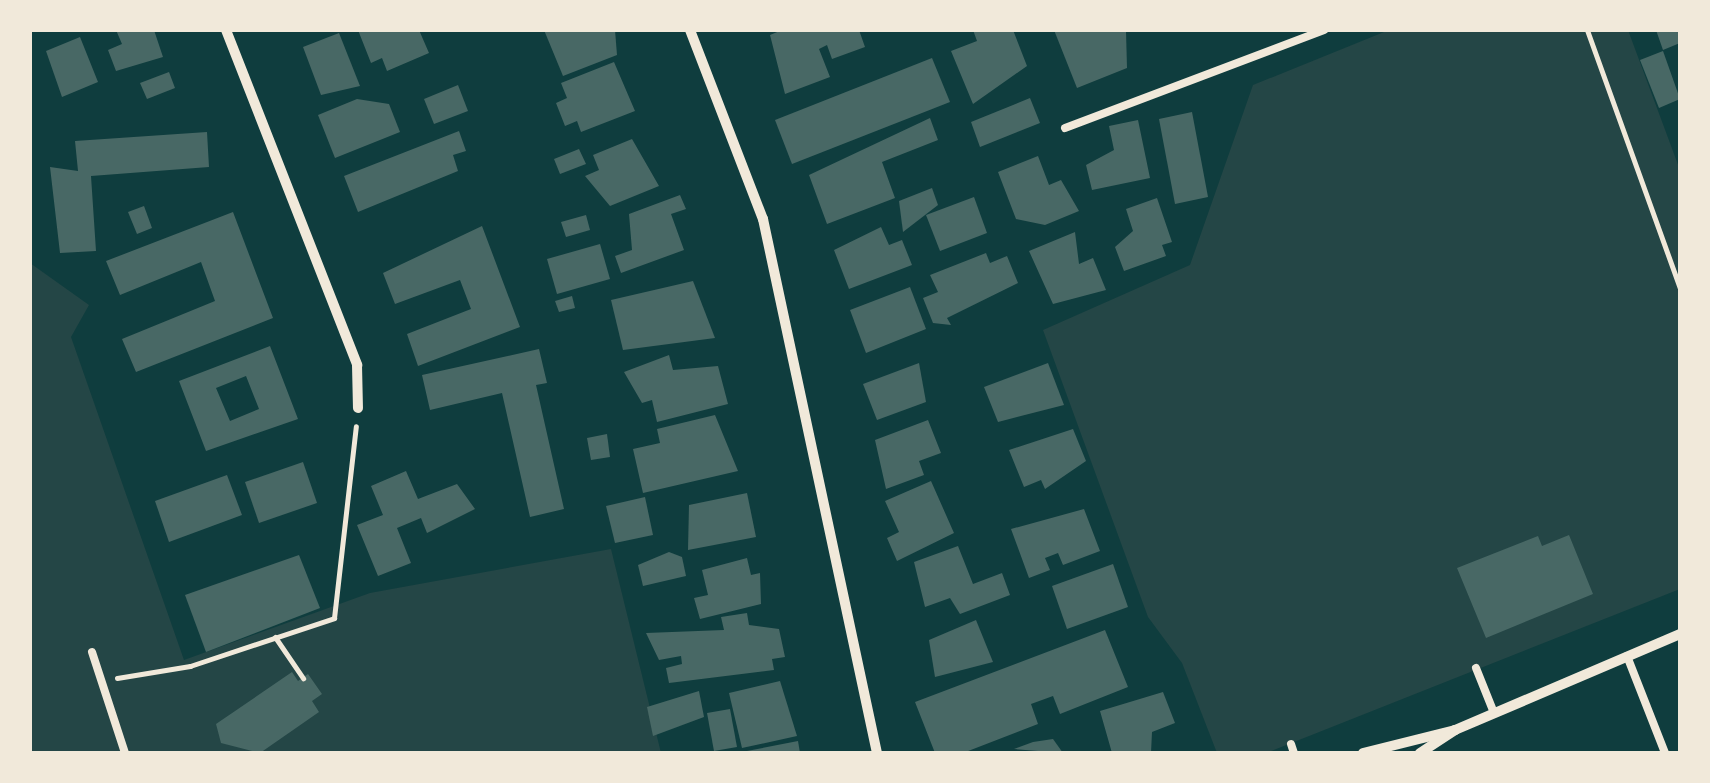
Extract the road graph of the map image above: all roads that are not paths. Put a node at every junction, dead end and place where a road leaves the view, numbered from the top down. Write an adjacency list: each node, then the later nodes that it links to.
1 (226, 30): 5 (street)
2 (690, 30): 13 (street)
3 (1324, 30): 4 (lane)
4 (1065, 128)
5 (358, 408)
6 (1680, 634): 8 (street)
7 (92, 652): 12 (lane)
8 (1627, 656): 10 (street); 16 (lane)
9 (1476, 668): 10 (lane)
10 (1494, 713): 11 (street)
11 (1455, 730): 14 (street); 15 (street)
12 (125, 753)
13 (877, 753)
14 (1363, 753)
15 (1420, 753)
16 (1665, 753)

